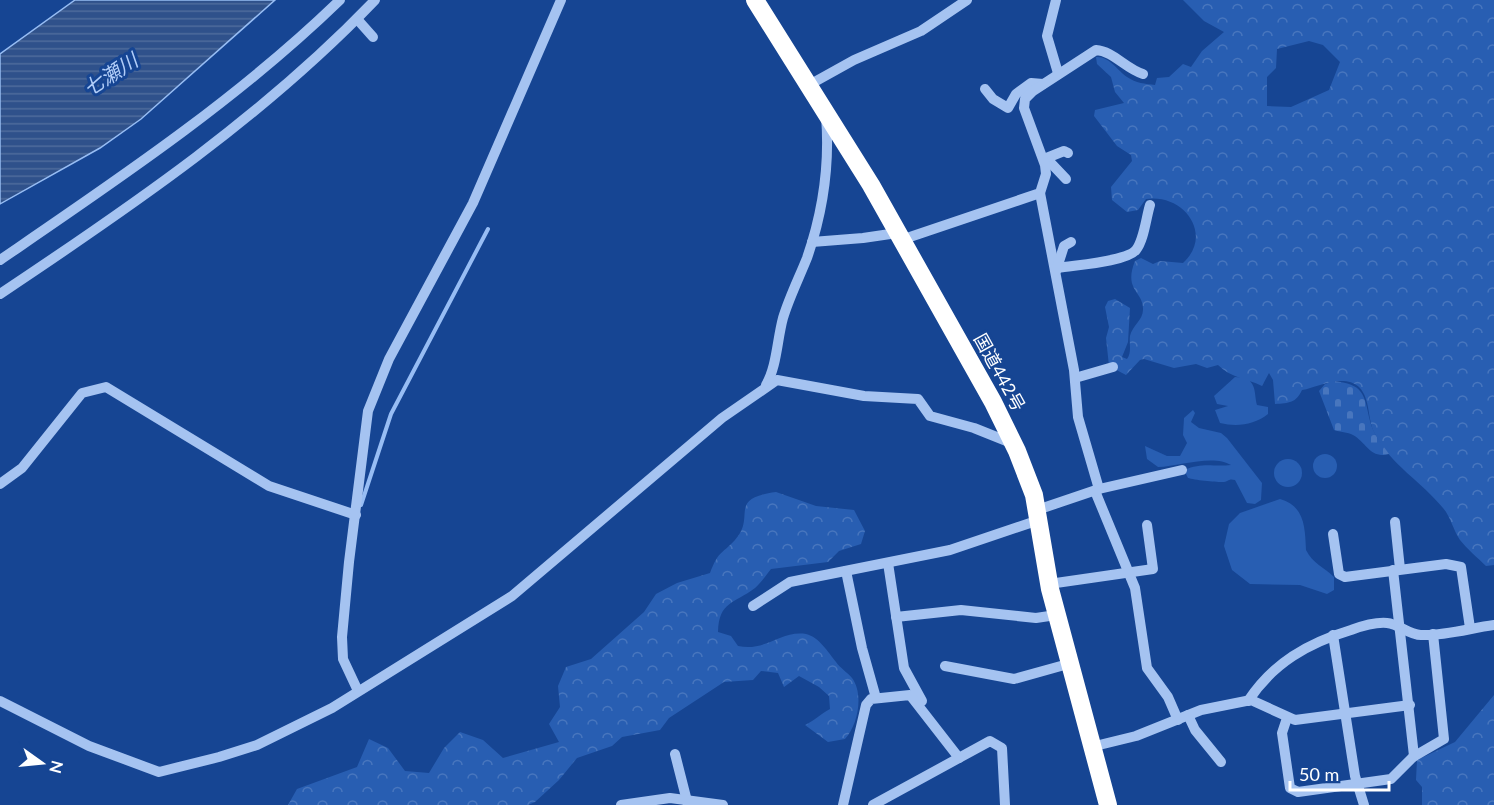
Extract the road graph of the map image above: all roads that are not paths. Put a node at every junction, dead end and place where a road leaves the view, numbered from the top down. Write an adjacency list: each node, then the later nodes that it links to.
1 (340, 0): 23 (street)
2 (375, 0): 7 (street)
3 (561, 0): 33 (street)
4 (755, 0): 12 (highway, 国道442号)
5 (967, 0): 12 (street)
6 (1056, 0): 9 (street)
7 (357, 18): 8 (street); 25 (street)
8 (373, 37)
9 (1058, 73): 10 (street); 11 (street)
10 (1143, 74)
11 (1042, 84): 13 (street); 16 (street)
12 (809, 85): 14 (highway, 国道442号)
13 (985, 89)
14 (825, 108): 20 (highway, 国道442号); 21 (street)
15 (1068, 153): 16 (street)
16 (1045, 159): 17 (street); 18 (street)
17 (1066, 178)
18 (1040, 193): 20 (street); 24 (street)
19 (1150, 205): 24 (street)
20 (899, 236): 21 (street); 29 (highway, 国道442号)
21 (812, 242): 28 (street)
22 (1071, 242): 24 (street)
23 (0, 260)
24 (1057, 270): 27 (street)
25 (0, 294)
26 (1113, 367): 27 (street)
27 (1075, 378): 32 (street)
28 (766, 386): 29 (street); 53 (street)
29 (1014, 444): 34 (highway, 国道442号)
30 (1182, 470): 32 (street)
31 (0, 484): 33 (street)
32 (1097, 490): 34 (street); 41 (street)
33 (356, 515): 53 (street)
34 (1038, 515): 38 (street); 42 (highway, 国道442号)
35 (1395, 522): 39 (street)
36 (1147, 525): 41 (street)
37 (1333, 534): 39 (street)
38 (888, 563): 40 (street); 45 (street)
39 (1396, 570): 47 (street); 48 (street)
40 (846, 571): 43 (street); 54 (street)
41 (1129, 574): 42 (street); 60 (street)
42 (1049, 584): 44 (highway, 国道442号)
43 (753, 606)
44 (1056, 615): 45 (street); 51 (highway, 国道442号)
45 (896, 617): 58 (street)
46 (1494, 625): 48 (street)
47 (1400, 628): 49 (street); 50 (street); 57 (street)
48 (1470, 628): 49 (street)
49 (1433, 634): 64 (street)
50 (1333, 635): 56 (street); 59 (street)
51 (1068, 664): 52 (street); 62 (highway, 国道442号)
52 (945, 666)
53 (358, 691): 55 (street)
54 (876, 698): 58 (street); 71 (street)
55 (0, 701)
56 (1248, 701): 60 (street); 61 (street)
57 (1410, 705): 59 (street); 64 (street)
58 (924, 712): 65 (street)
59 (1345, 714): 61 (street); 67 (street)
60 (1183, 718): 62 (street); 66 (street)
61 (1287, 718): 67 (street)
62 (1091, 747): 74 (highway, 国道442号)
63 (675, 754): 68 (street)
64 (1413, 757): 67 (street)
65 (959, 758): 72 (street); 73 (street)
66 (1221, 762)
67 (1358, 786): 75 (street)
68 (688, 802): 69 (street); 70 (street)
69 (621, 805)
70 (723, 805)
71 (843, 805)
72 (873, 805)
73 (1005, 805)
74 (1108, 805)
75 (1364, 805)

